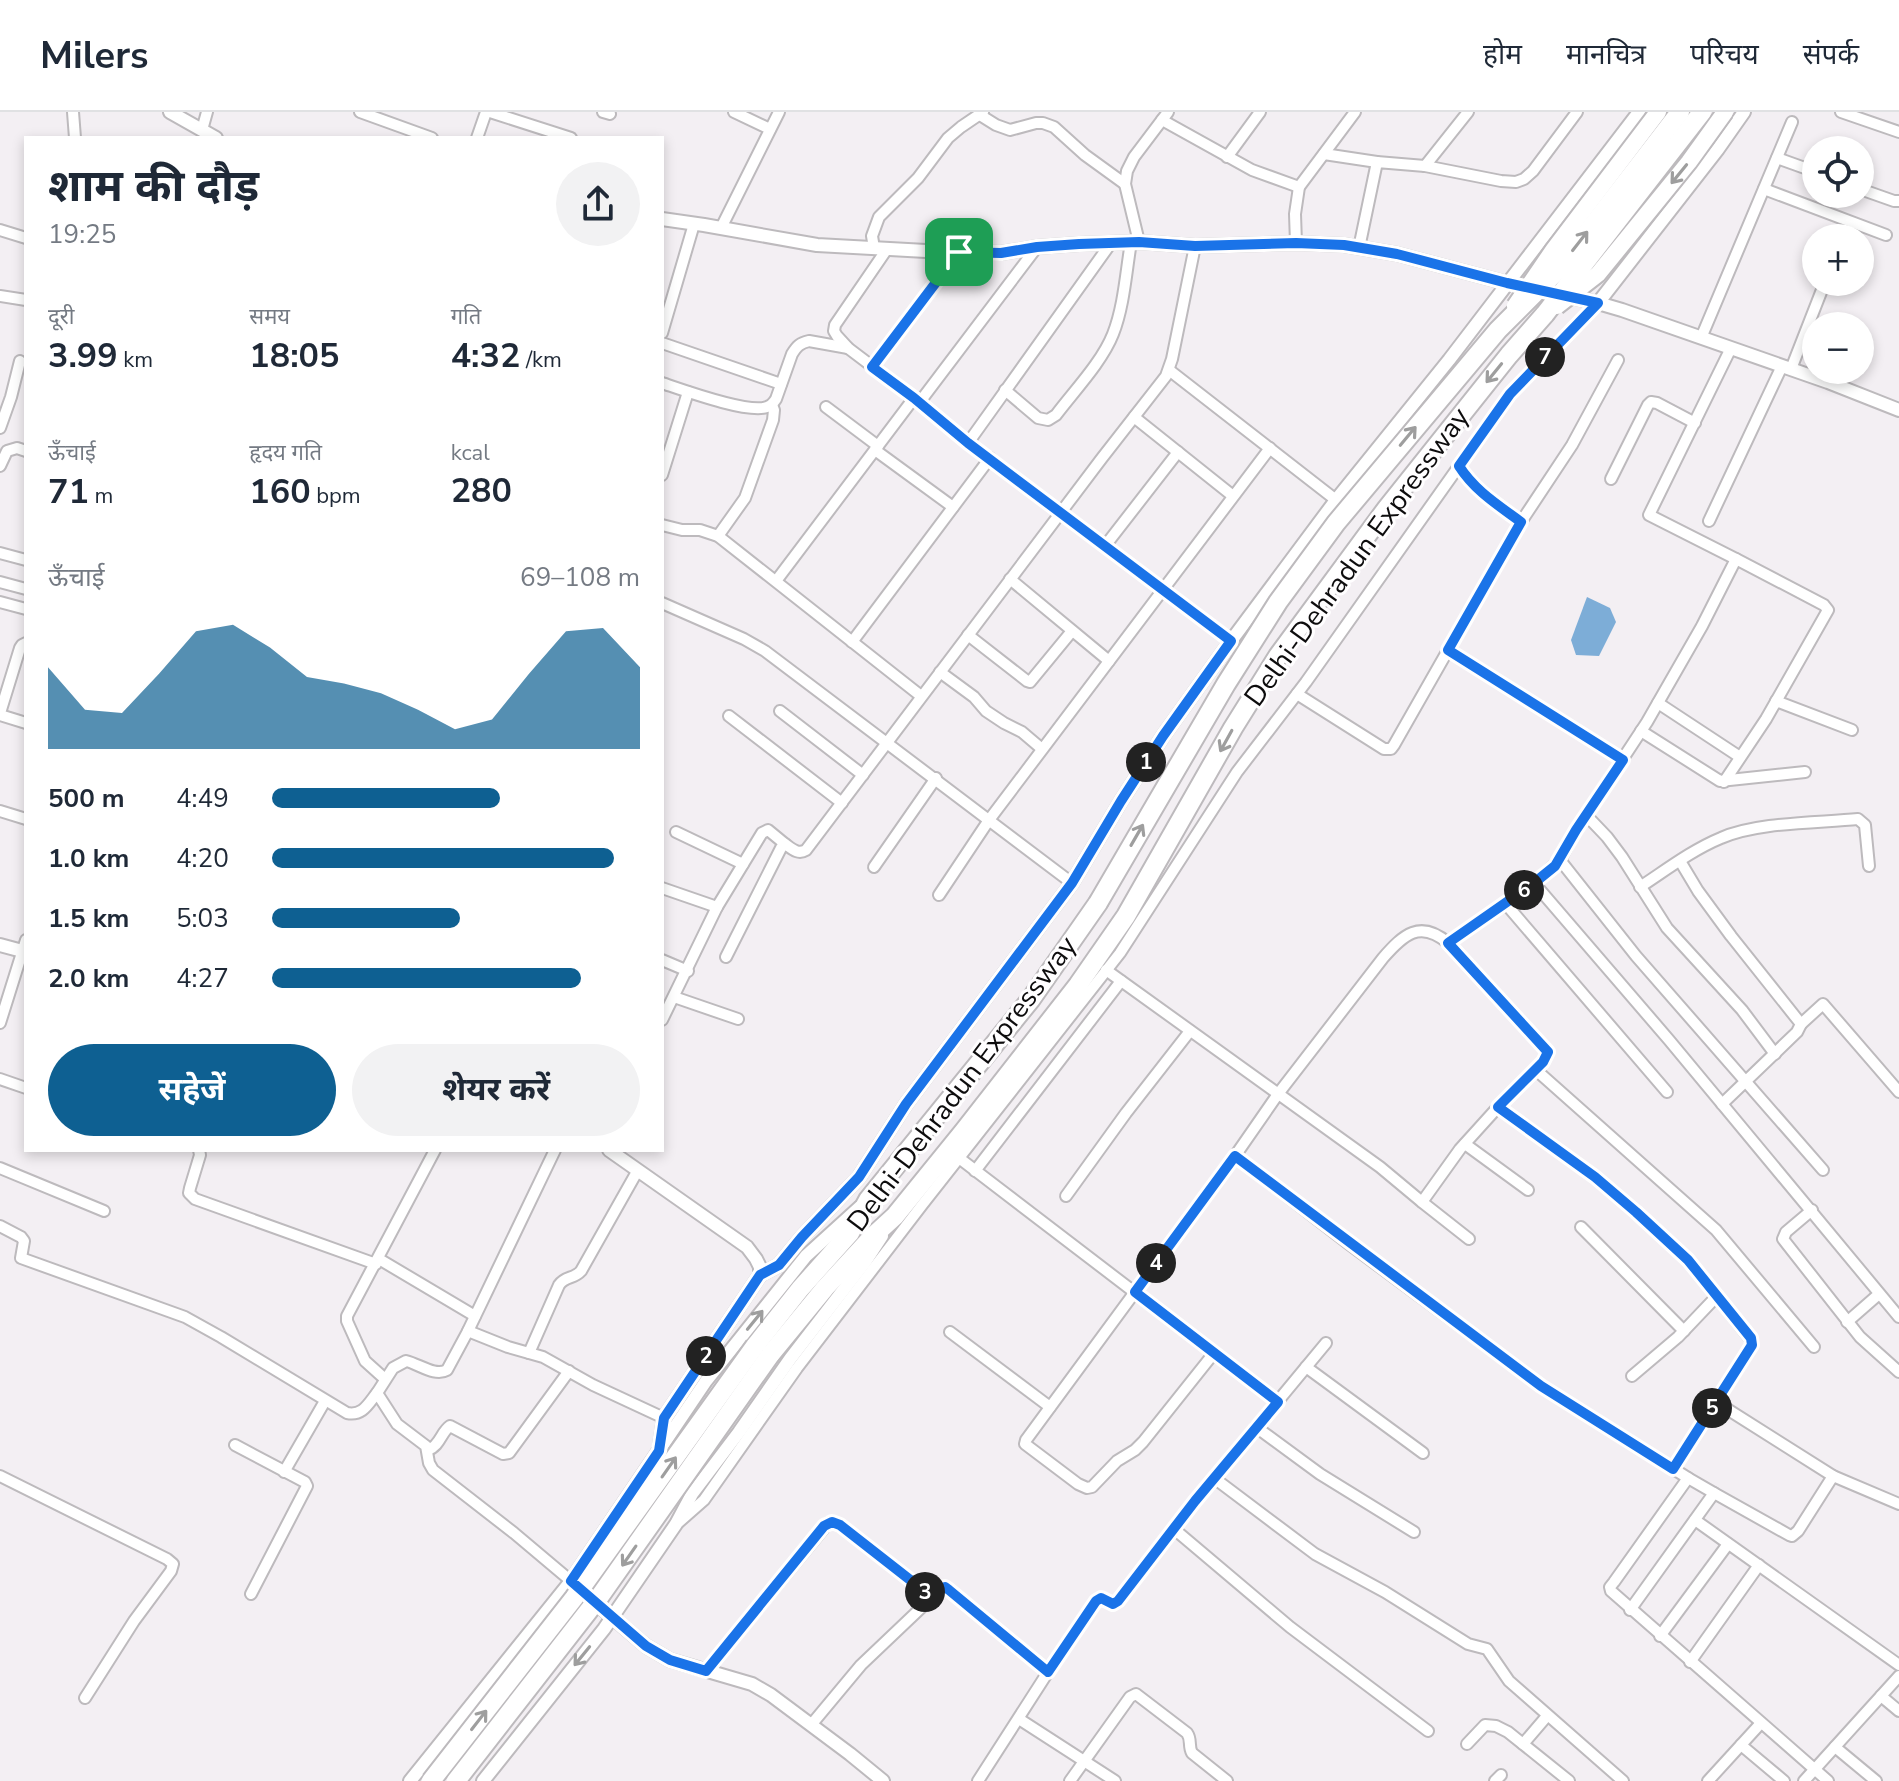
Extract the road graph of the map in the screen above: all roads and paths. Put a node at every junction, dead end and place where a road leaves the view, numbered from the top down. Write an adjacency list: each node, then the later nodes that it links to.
1 (73, 112): 25 (street)
2 (170, 112): 23 (street)
3 (207, 112): 23 (street)
4 (360, 112): 27 (street)
5 (488, 112): 28 (street); 29 (street)
6 (734, 112): 22 (street)
7 (779, 112): 22 (street)
8 (1260, 112): 31 (street)
9 (1355, 112): 30 (street)
10 (1468, 112): 34 (street)
11 (1577, 112): 34 (street)
12 (1639, 112): 55 (street)
13 (1658, 112): 62 (main road, bridge)
14 (1680, 112): 62 (highway, Delhi-Dehradun Expressway, one-way to 14, bridge)
15 (1702, 112): 60 (highway, Delhi-Dehradun Expressway, bridge)
16 (1725, 112): 60 (main road, one-way to 60, bridge)
17 (1744, 112): 59 (street)
18 (1841, 112): 24 (street)
19 (981, 113): 36 (street); 52 (street)
20 (1165, 116): 31 (street); 36 (street)
21 (1792, 122): 32 (street)
22 (770, 129): 43 (street)
23 (202, 130): 26 (street)
24 (1899, 132)
25 (75, 136)
26 (212, 136)
27 (426, 136)
28 (478, 136)
29 (565, 136)
30 (1324, 154): 33 (street); 37 (street)
31 (1227, 157): 37 (street)
32 (1777, 158): 35 (street); 38 (street)
33 (1377, 162): 34 (street); 53 (street)
34 (1425, 166)
35 (1802, 167)
36 (1125, 184): 47 (street)
37 (1299, 187): 49 (street)
38 (1764, 189): 45 (street); 63 (street)
39 (1874, 194): 40 (street)
40 (1899, 201)
41 (664, 219): 42 (street)
42 (694, 224): 43 (street); 61 (street)
43 (721, 228): 52 (street)
44 (0, 230): 46 (street)
45 (1886, 235)
46 (24, 237)
47 (1135, 242): 48 (street); 50 (street); 74 (street)
48 (1111, 243): 51 (street); 74 (street)
49 (1296, 243): 50 (street); 53 (street)
50 (1195, 246): 71 (street)
51 (1037, 247): 54 (street); 76 (street)
52 (880, 248): 54 (street); 65 (street)
53 (1359, 248): 55 (street)
54 (959, 252): 69 (street)
55 (1507, 283): 59 (street); 96 (street)
56 (0, 296): 58 (street)
57 (1819, 296): 70 (street)
58 (24, 300)
59 (1598, 303): 63 (street); 92 (street)
60 (1545, 314): 204 (highway, Delhi-Dehradun Expressway, one-way to 204)
61 (664, 326)
62 (1498, 330): 200 (highway, Delhi-Dehradun Expressway, one-way to 62, bridge)
63 (1701, 338): 66 (street)
64 (664, 344): 72 (street)
65 (848, 348): 69 (street); 72 (street)
66 (1731, 348): 70 (street); 81 (street)
67 (1618, 360): 100 (street)
68 (20, 361): 82 (street)
69 (872, 367): 76 (street)
70 (1786, 368): 79 (street); 99 (street)
71 (1169, 370): 80 (street); 86 (street)
72 (781, 384): 77 (street)
73 (664, 386): 75 (street)
74 (1005, 390): 84 (street)
75 (688, 392): 77 (street); 93 (street)
76 (917, 401): 84 (street); 85 (street)
77 (772, 405): 102 (street)
78 (826, 407): 85 (street)
79 (1899, 410)
80 (1134, 417): 89 (street); 98 (street)
81 (1695, 423): 94 (street); 106 (street)
82 (0, 428)
83 (0, 443): 87 (street)
84 (968, 443): 90 (street)
85 (876, 448): 97 (street); 108 (street)
86 (1270, 448): 95 (street); 96 (street)
87 (12, 449): 88 (street); 91 (street)
88 (24, 451)
89 (1178, 452): 95 (street); 103 (street)
90 (990, 458): 97 (street); 98 (street)
91 (0, 466)
92 (1459, 466): 100 (street); 125 (street)
93 (664, 469)
94 (1611, 479)
95 (1233, 496): 111 (street)
96 (1336, 500): 117 (street)
97 (953, 507): 118 (street)
98 (1060, 512): 103 (street); 107 (street)
99 (1709, 521)
100 (1521, 522): 120 (street)
101 (664, 526): 102 (street)
102 (718, 536): 108 (street)
103 (1105, 546): 111 (street)
104 (0, 553): 105 (street)
105 (24, 559)
106 (1736, 559): 127 (street); 128 (street)
107 (1010, 579): 115 (street); 116 (street)
108 (776, 581): 118 (street)
109 (0, 582): 110 (street)
110 (24, 588)
111 (1163, 590): 117 (street); 121 (street)
112 (0, 602): 114 (street)
113 (664, 604): 135 (street)
114 (24, 608)
115 (1072, 631): 116 (street); 121 (street)
116 (968, 635): 122 (street)
117 (1231, 641): 155 (street)
118 (852, 642): 126 (street)
119 (24, 644): 123 (street)
120 (1448, 650): 125 (street); 138 (street)
121 (1109, 661): 136 (street)
122 (940, 672): 126 (street); 136 (street)
123 (12, 674): 124 (street); 130 (street)
124 (24, 677)
125 (1297, 694): 168 (street)
126 (921, 696): 135 (street)
127 (1776, 701): 133 (street); 137 (street)
128 (1658, 703): 134 (street); 137 (street)
129 (780, 711): 140 (street)
130 (0, 714): 132 (street)
131 (729, 716): 143 (street)
132 (24, 722)
133 (1852, 730)
134 (1641, 731): 138 (street); 142 (street)
135 (888, 742): 140 (street); 141 (street)
136 (1042, 749): 147 (street)
137 (1740, 757): 142 (street)
138 (1623, 760): 145 (street)
139 (1805, 772): 142 (street)
140 (863, 775): 143 (street)
141 (936, 778): 147 (street); 154 (street)
142 (1724, 782)
143 (842, 803): 149 (street)
144 (0, 811): 146 (street)
145 (1586, 815): 150 (street); 157 (street)
146 (24, 818)
147 (989, 820): 155 (street); 159 (street)
148 (676, 832): 152 (street)
149 (785, 844): 152 (street); 166 (street)
150 (1560, 860): 156 (street); 180 (street)
151 (1680, 861): 153 (street); 157 (street); 175 (street)
152 (743, 864): 161 (street)
153 (1869, 866)
154 (874, 867)
155 (1072, 883): 209 (street)
156 (1534, 883): 160 (street); 185 (street)
157 (1640, 887): 177 (street)
158 (664, 889): 161 (street)
159 (939, 895)
160 (1505, 903): 162 (street); 182 (street)
161 (717, 907): 169 (street)
162 (1448, 943): 178 (street); 184 (street)
163 (0, 945): 164 (street)
164 (24, 948)
165 (24, 951): 174 (street)
166 (726, 957)
167 (664, 961): 169 (street)
168 (1106, 970): 170 (street); 193 (street)
169 (688, 971): 171 (street)
170 (1121, 981): 176 (street); 197 (street)
171 (674, 997): 172 (street); 173 (street)
172 (664, 1016)
173 (738, 1019)
174 (0, 1023)
175 (1801, 1024): 177 (street); 183 (street)
176 (1190, 1031): 184 (street); 199 (street)
177 (1775, 1054): 180 (street)
178 (1536, 1070): 186 (street); 220 (street)
179 (0, 1079): 181 (street)
180 (1746, 1082): 185 (street); 196 (street)
181 (24, 1087)
182 (1667, 1092)
183 (1899, 1092)
184 (1278, 1094): 192 (street); 201 (street)
185 (1722, 1104): 202 (street)
186 (1498, 1107): 187 (street); 212 (street)
187 (1465, 1144): 198 (street); 201 (street)
188 (199, 1152): 208 (street)
189 (434, 1152): 208 (street)
190 (554, 1152): 213 (street)
191 (612, 1152): 195 (street)
192 (1235, 1156): 210 (street); 240 (street)
193 (959, 1158): 197 (street); 249 (street)
194 (0, 1168): 203 (street)
195 (638, 1170): 209 (street); 222 (street)
196 (1823, 1170)
197 (975, 1171): 210 (street)
198 (1528, 1190)
199 (1066, 1196)
200 (868, 1200): 221 (highway, Delhi-Dehradun Expressway); 238 (street, one-way to 200)
201 (1422, 1202): 207 (street)
202 (1812, 1210): 211 (street); 215 (street)
203 (104, 1211)
204 (895, 1216): 221 (highway, Delhi-Dehradun Expressway); 249 (street)
205 (0, 1226): 230 (street)
206 (1581, 1227): 217 (street)
207 (1469, 1239)
208 (377, 1262): 213 (street); 228 (street)
209 (760, 1275): 234 (street)
210 (1135, 1292): 223 (street); 233 (street)
211 (1879, 1294): 214 (street); 215 (street)
212 (1717, 1296): 217 (street); 232 (street)
213 (475, 1316): 216 (street)
214 (1899, 1317)
215 (1847, 1322): 226 (street)
216 (468, 1331): 222 (street); 228 (street)
217 (1684, 1331): 227 (street)
218 (950, 1332): 233 (street)
219 (1326, 1343): 224 (street)
220 (1814, 1347)
221 (763, 1350): 280 (highway, Delhi-Dehradun Expressway, one-way to 221, bridge); 281 (highway, Delhi-Dehradun Expressway, one-way to 281, bridge)
222 (529, 1353): 225 (street)
223 (1214, 1353): 231 (street); 233 (street)
224 (1306, 1367): 231 (street); 239 (street)
225 (569, 1371): 234 (street); 237 (street)
226 (1899, 1372)
227 (1632, 1376)
228 (385, 1379): 229 (street)
229 (377, 1393): 230 (street); 237 (street)
230 (325, 1401): 241 (street)
231 (1278, 1402): 235 (street)
232 (1716, 1402): 240 (street); 243 (street)
233 (1050, 1407)
234 (664, 1418): 238 (street)
235 (1256, 1427): 244 (street); 251 (street)
236 (235, 1445): 241 (street)
237 (428, 1450): 254 (street)
238 (659, 1451): 254 (street)
239 (1423, 1453)
240 (1673, 1469): 245 (street)
241 (284, 1472): 255 (street)
242 (0, 1476): 266 (street)
243 (1833, 1476): 246 (street); 247 (street)
244 (1214, 1478): 250 (street); 268 (street)
245 (1688, 1478): 246 (street); 257 (street)
246 (1714, 1493): 248 (street)
247 (1899, 1504)
248 (1695, 1520): 252 (street); 257 (street)
249 (676, 1524): 258 (street)
250 (1174, 1529): 263 (street); 272 (street)
251 (1414, 1532)
252 (1728, 1544): 253 (street); 259 (street)
253 (1759, 1565): 260 (street); 261 (street)
254 (571, 1581): 258 (street); 279 (street)
255 (251, 1594)
256 (932, 1597): 262 (street); 263 (street); 271 (street)
257 (1630, 1610): 259 (street)
258 (612, 1618): 262 (street); 282 (street, one-way to 282)
259 (1660, 1636): 260 (street)
260 (1690, 1662): 270 (street)
261 (1899, 1665)
262 (706, 1671): 271 (street)
263 (1048, 1672): 269 (street)
264 (1899, 1676): 265 (street)
265 (1881, 1696): 267 (street); 276 (street)
266 (85, 1698)
267 (1899, 1711)
268 (1547, 1716): 274 (street); 289 (street)
269 (1019, 1719): 277 (street); 284 (street)
270 (1761, 1723): 275 (street); 278 (street)
271 (811, 1725): 283 (street)
272 (1428, 1731)
273 (1467, 1744): 274 (street)
274 (1523, 1744): 288 (street)
275 (1741, 1745): 290 (street); 291 (street)
276 (1835, 1747): 278 (street); 294 (street)
277 (1084, 1761): 285 (street); 286 (street); 287 (street)
278 (1814, 1769): 292 (street); 293 (street)
279 (410, 1781)
280 (431, 1781)
281 (456, 1781)
282 (483, 1781)
283 (883, 1781)
284 (978, 1781)
285 (1070, 1781)
286 (1115, 1781)
287 (1227, 1781)
288 (1569, 1781)
289 (1623, 1781)
290 (1708, 1781)
291 (1784, 1781)
292 (1804, 1781)
293 (1828, 1781)
294 (1876, 1781)

